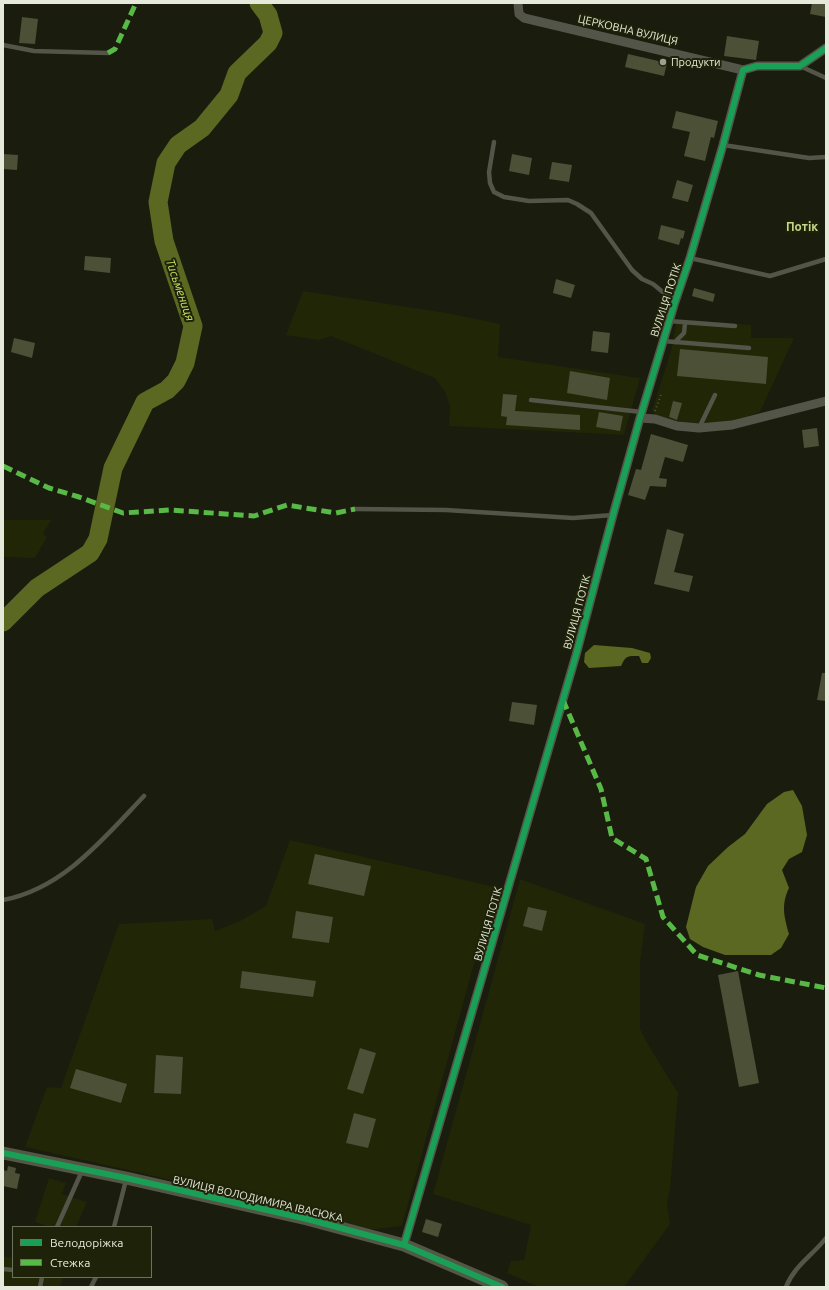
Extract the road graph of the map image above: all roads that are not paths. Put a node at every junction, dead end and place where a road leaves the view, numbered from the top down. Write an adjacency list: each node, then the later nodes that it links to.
1 (518, 3): 6 (street, ЦЕРКОВНА ВУЛИЦЯ)
2 (3, 46): 4 (lane)
3 (826, 48): 5 (street)
4 (108, 53)
5 (800, 66): 6 (street); 7 (lane)
6 (743, 70): 9 (street, ВУЛИЦЯ ПОТІК)
7 (826, 78)
8 (494, 142): 13 (lane)
9 (724, 145): 10 (lane); 11 (street, ВУЛИЦЯ ПОТІК)
10 (826, 157)
11 (690, 258): 12 (lane); 13 (street, ВУЛИЦЯ ПОТІК)
12 (826, 259)
13 (675, 302): 14 (street, ВУЛИЦЯ ПОТІК)
14 (669, 321): 15 (lane); 17 (street, ВУЛИЦЯ ПОТІК)
15 (684, 323): 16 (lane); 18 (lane)
16 (735, 326)
17 (663, 341): 18 (lane); 23 (street, ВУЛИЦЯ ПОТІК)
18 (675, 342): 19 (lane)
19 (749, 348)
20 (715, 395): 24 (lane)
21 (531, 400): 23 (lane)
22 (826, 402): 24 (street)
23 (643, 416): 24 (street); 26 (street, ВУЛИЦЯ ПОТІК)
24 (700, 428)
25 (355, 509): 26 (lane)
26 (612, 515): 35 (street, ВУЛИЦЯ ПОТІК)
27 (144, 796): 28 (lane)
28 (3, 900)
29 (3, 1153): 30 (street, ВУЛИЦЯ ВОЛОДИМИРА ІВАСЮКА)
30 (83, 1169): 31 (street, ВУЛИЦЯ ВОЛОДИМИРА ІВАСЮКА); 32 (lane)
31 (126, 1178): 33 (lane); 35 (street, ВУЛИЦЯ ВОЛОДИМИРА ІВАСЮКА)
32 (57, 1226)
33 (114, 1226)
34 (826, 1238): 39 (lane)
35 (404, 1245): 38 (street, ВУЛИЦЯ ВОЛОДИМИРА ІВАСЮКА)
36 (96, 1278): 37 (lane)
37 (91, 1287)
38 (502, 1287)
39 (786, 1287)

